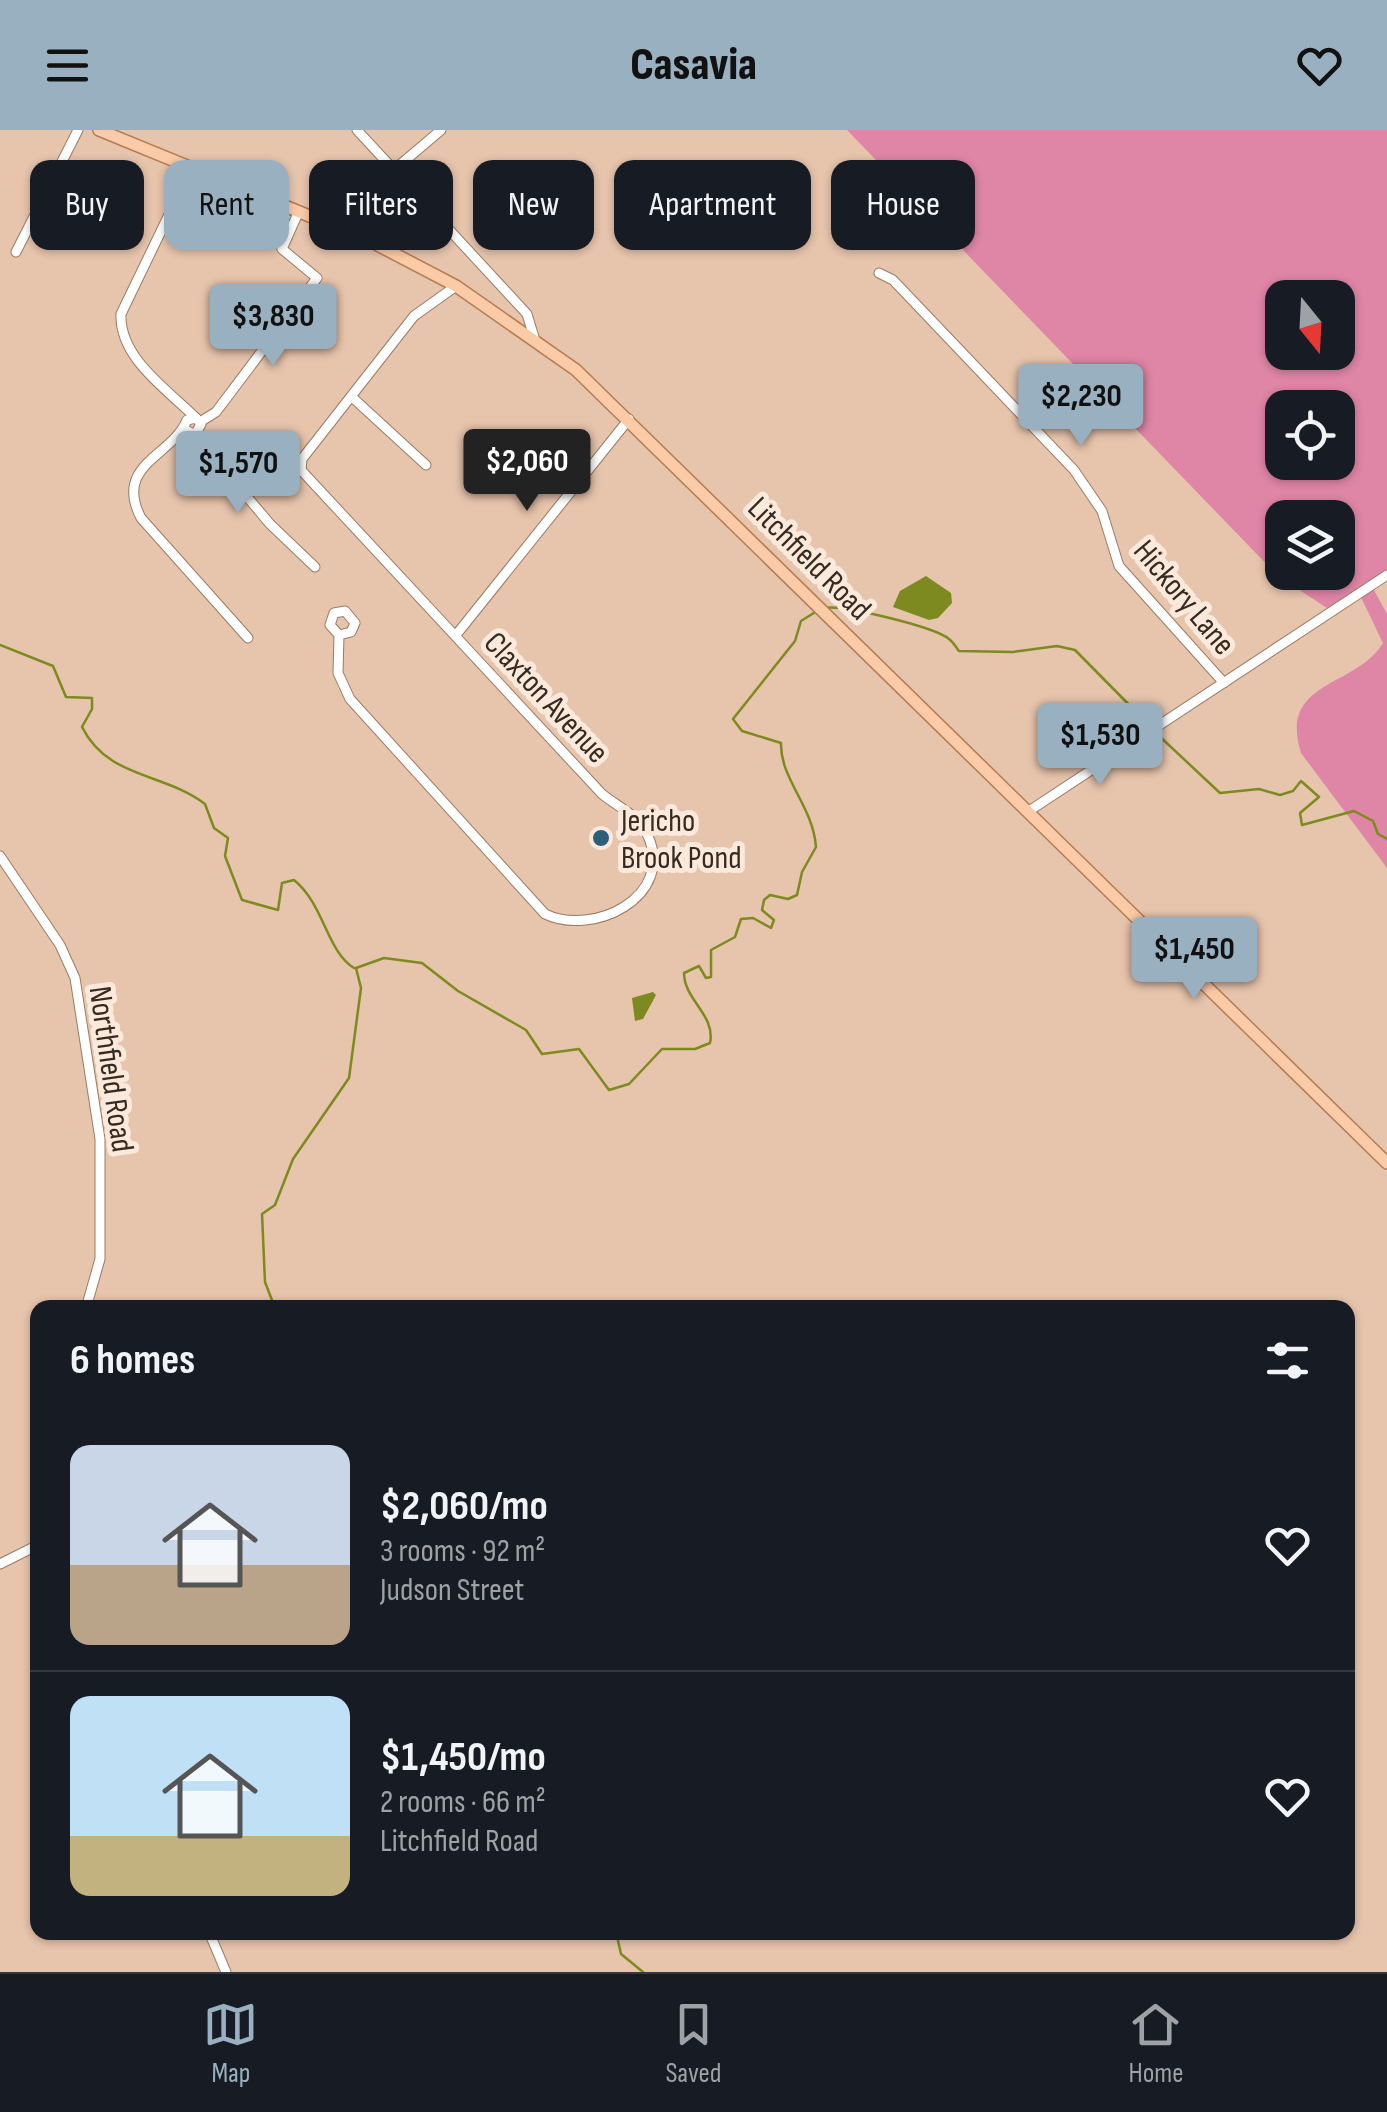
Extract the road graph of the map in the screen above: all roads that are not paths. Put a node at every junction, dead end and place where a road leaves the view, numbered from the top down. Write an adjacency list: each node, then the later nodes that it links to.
1 (78, 130): 12 (street)
2 (99, 130): 5 (main road, Litchfield Road)
3 (357, 130): 6 (street)
4 (441, 130): 7 (street)
5 (170, 160)
6 (385, 160)
7 (405, 160)
8 (289, 206): 9 (main road, Litchfield Road)
9 (299, 210): 14 (main road, Litchfield Road); 18 (street)
10 (164, 226): 18 (street)
11 (453, 234): 15 (street)
12 (16, 252)
13 (879, 273): 27 (street, Hickory Lane)
14 (456, 286): 15 (main road, Litchfield Road); 16 (street)
15 (534, 337): 17 (main road, Litchfield Road)
16 (353, 398): 21 (street); 25 (street, Claxton Avenue)
17 (629, 419): 25 (street); 28 (main road, Litchfield Road)
18 (198, 420): 19 (street); 20 (street)
19 (184, 429): 20 (street); 26 (street)
20 (195, 435): 22 (street)
21 (426, 466)
22 (315, 567)
23 (1387, 575): 27 (street)
24 (339, 635): 25 (street, Claxton Avenue)
25 (456, 635)
26 (248, 638)
27 (1224, 683): 28 (street)
28 (1030, 811): 30 (main road, Litchfield Road)
29 (0, 856): 31 (street, Northfield Road)
30 (1387, 1163)
31 (88, 1300)
32 (30, 1549): 33 (street)
33 (0, 1564)
34 (212, 1940): 35 (street)
35 (226, 1972)

